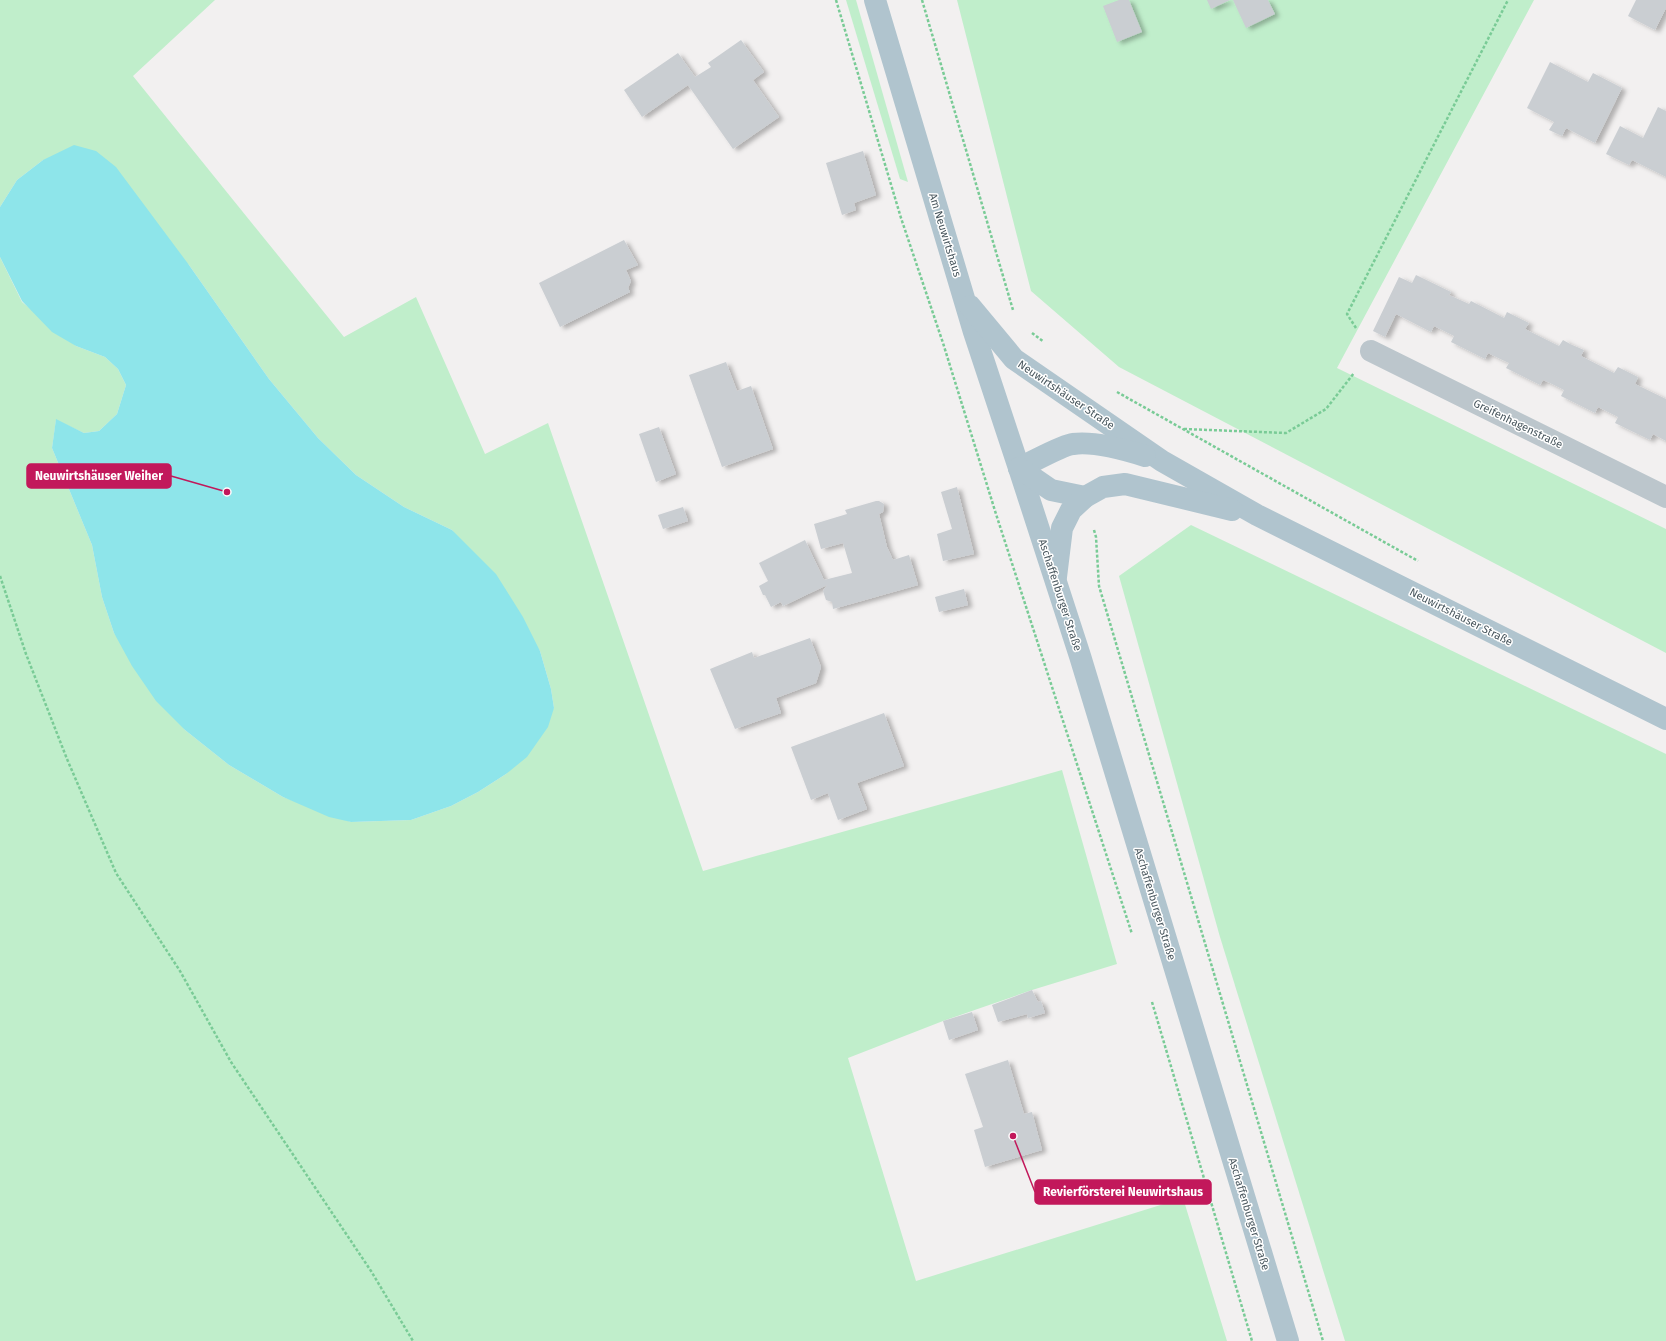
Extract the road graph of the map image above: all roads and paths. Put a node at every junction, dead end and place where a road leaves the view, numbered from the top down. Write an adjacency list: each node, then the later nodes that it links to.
1 (836, 0): 21 (path)
2 (875, 0): 5 (main road, Am Neuwirtshaus)
3 (922, 0): 6 (path)
4 (1508, 0): 9 (path)
5 (964, 299): 12 (main road, Neuwirtshäuser Straße); 13 (main road, Am Neuwirtshaus)
6 (1013, 312)
7 (1028, 329): 8 (path)
8 (1046, 344)
9 (1371, 351): 11 (path); 15 (street, Greifenhagenstraße)
10 (1116, 391): 11 (path)
11 (1183, 428): 17 (path)
12 (1162, 461): 13 (main road, Neuwirtshäuser Straße); 16 (main road, Neuwirtshäuser Straße)
13 (1020, 468): 14 (main road); 19 (main road, Aschaffenburger Straße)
14 (1085, 496): 16 (main road, Neuwirtshäuser Straße); 19 (main road, Neuwirtshäuser Straße); 26 (path)
15 (1666, 497)
16 (1257, 515): 20 (main road, Neuwirtshäuser Straße)
17 (1425, 564)
18 (0, 576): 23 (path)
19 (1055, 584): 25 (main road, Aschaffenburger Straße)
20 (1666, 719)
21 (1134, 941)
22 (1152, 1001): 24 (path)
23 (413, 1341)
24 (1252, 1341)
25 (1288, 1341)
26 (1323, 1341)

